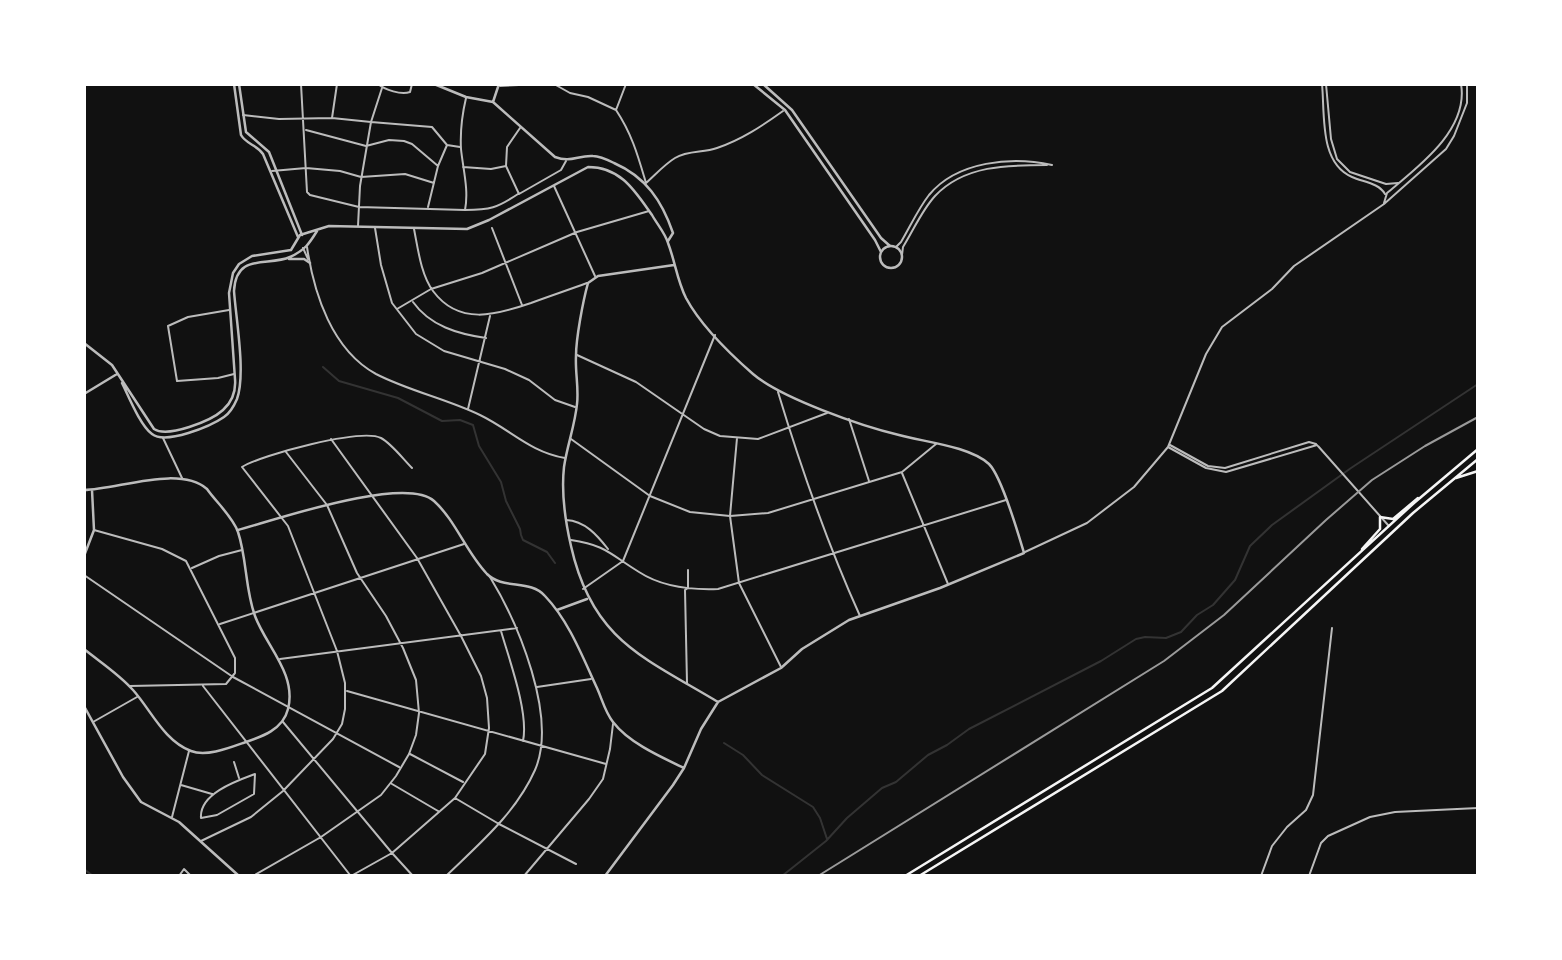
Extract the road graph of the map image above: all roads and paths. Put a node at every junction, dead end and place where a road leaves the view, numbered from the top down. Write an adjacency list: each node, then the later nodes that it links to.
1 (237, 84): 23 (street); 24 (street)
2 (301, 84): 25 (street)
3 (337, 84): 26 (street)
4 (378, 84): 18 (street)
5 (412, 84): 18 (street)
6 (434, 84): 19 (street)
7 (541, 84): 17 (street)
8 (554, 84): 21 (street)
9 (626, 84): 21 (street)
10 (753, 84): 22 (street)
11 (763, 84): 62 (street)
12 (1322, 84): 46 (street)
13 (1326, 84): 43 (street)
14 (1461, 84): 43 (street)
15 (1467, 84): 47 (street)
16 (499, 85): 17 (street); 20 (street)
17 (528, 85)
18 (382, 88): 27 (street)
19 (466, 97): 20 (street); 32 (street)
20 (493, 102): 28 (street)
21 (616, 110): 42 (street)
22 (785, 110): 42 (street); 65 (street)
23 (237, 114): 24 (street); 39 (street)
24 (243, 115): 25 (street); 38 (street)
25 (304, 118): 26 (street); 29 (street)
26 (332, 118): 27 (street)
27 (370, 122): 30 (street); 31 (street)
28 (520, 127): 33 (street); 35 (street)
29 (305, 130): 31 (street); 37 (street)
30 (447, 145): 32 (street); 34 (street)
31 (366, 146): 34 (street); 40 (street)
32 (461, 148): 36 (street)
33 (566, 161): 42 (street); 45 (street)
34 (438, 166): 41 (street)
35 (506, 166): 36 (street); 45 (street)
36 (463, 167): 50 (street)
37 (306, 168): 38 (street); 40 (street); 48 (street)
38 (277, 171): 39 (street); 58 (street)
39 (271, 172): 58 (street)
40 (361, 177): 41 (street); 48 (street)
41 (434, 183): 49 (street)
42 (646, 183): 60 (street)
43 (1399, 183): 46 (street)
44 (554, 186): 51 (street); 54 (street); 57 (street)
45 (519, 194): 50 (street)
46 (1386, 195): 47 (street)
47 (1384, 204): 99 (street)
48 (359, 207): 49 (street); 52 (street)
49 (428, 209): 50 (street)
50 (465, 210)
51 (649, 211): 57 (street); 60 (street)
52 (358, 227): 53 (street); 56 (street)
53 (375, 228): 54 (street); 77 (street)
54 (413, 228): 73 (street)
55 (492, 228): 69 (street)
56 (317, 231): 58 (street); 59 (street)
57 (573, 233): 69 (street); 71 (street)
58 (302, 235): 59 (street); 61 (street)
59 (310, 241): 64 (street)
60 (668, 241): 70 (street)
61 (296, 243): 64 (street); 76 (street)
62 (890, 246): 63 (street); 65 (street)
63 (896, 247): 66 (street); 66 (street)
64 (305, 248): 67 (street); 68 (street)
65 (881, 252): 66 (street)
66 (902, 255)
67 (286, 259): 68 (street); 94 (street)
68 (310, 263): 89 (street)
69 (505, 263): 73 (street); 75 (street)
70 (674, 265): 71 (street); 79 (street)
71 (595, 277): 72 (street)
72 (588, 283): 75 (street); 82 (street)
73 (431, 289): 74 (street); 78 (street)
74 (412, 301): 77 (street); 80 (street)
75 (522, 306): 78 (street)
76 (230, 310): 85 (street); 85 (street)
77 (396, 310): 83 (street)
78 (490, 315): 80 (street)
79 (715, 335): 86 (street); 91 (street)
80 (486, 338): 83 (street)
81 (84, 343): 84 (street)
82 (576, 355): 88 (street); 91 (street)
83 (481, 361): 88 (street); 89 (street)
84 (117, 374): 85 (street); 87 (street); 94 (street)
85 (235, 374)
86 (778, 391): 90 (street); 93 (street)
87 (84, 394)
88 (577, 408): 95 (street)
89 (468, 410): 102 (street)
90 (830, 412): 92 (street); 93 (street)
91 (683, 415): 96 (street); 114 (street)
92 (848, 418): 98 (street); 109 (street)
93 (788, 428): 96 (street); 115 (street)
94 (163, 438): 107 (street)
95 (570, 438): 102 (street); 114 (street)
96 (737, 438): 118 (street)
97 (331, 439): 101 (street); 104 (street); 112 (street)
98 (936, 444): 105 (street); 116 (street)
99 (1168, 446): 119 (street); 132 (street)
100 (1478, 449): 113 (main road)
101 (286, 452): 117 (street); 120 (street)
102 (566, 458): 121 (street)
103 (1478, 459): 108 (main road)
104 (412, 468)
105 (902, 471): 109 (street); 122 (street)
106 (1478, 471): 108 (main road)
107 (182, 478): 111 (street); 125 (street)
108 (1453, 479): 126 (main road)
109 (869, 482): 115 (street)
110 (84, 489): 111 (street)
111 (92, 489): 124 (street)
112 (372, 495): 117 (street); 128 (street); 135 (street)
113 (1424, 495): 119 (main road); 123 (main road)
114 (650, 496): 118 (street); 136 (street)
115 (812, 498): 118 (street); 133 (street)
116 (1006, 500): 122 (street); 132 (street)
117 (327, 505): 120 (street); 141 (street)
118 (730, 516): 142 (street)
119 (1380, 517): 123 (street); 131 (main road)
120 (283, 518): 125 (street); 146 (street)
121 (565, 520): 127 (street); 130 (street)
122 (923, 526): 133 (street); 143 (street)
123 (1389, 526): 126 (main road); 131 (main road)
124 (94, 530): 134 (street); 137 (street)
125 (238, 530): 129 (street)
126 (1394, 531): 215 (main road)
127 (570, 540): 130 (street); 145 (street)
128 (466, 543): 135 (street); 140 (street)
129 (242, 550): 137 (street); 149 (street)
130 (609, 550): 136 (street)
131 (1361, 552): 214 (main road)
132 (1024, 553): 143 (street)
133 (832, 555): 142 (street); 150 (street)
134 (84, 556)
135 (417, 558): 141 (street); 155 (street)
136 (623, 561): 144 (street); 145 (street)
137 (191, 568): 151 (street)
138 (688, 570): 144 (street)
139 (84, 575): 161 (street)
140 (489, 576): 148 (street); 152 (street)
141 (360, 577): 146 (street); 156 (street)
142 (739, 583): 144 (street); 160 (street)
143 (949, 585): 150 (street)
144 (688, 588): 163 (street)
145 (583, 589): 147 (street)
146 (314, 592): 149 (street); 158 (street)
147 (588, 599): 148 (street); 163 (street)
148 (557, 610): 162 (street)
149 (254, 612): 151 (street); 159 (street)
150 (860, 617): 160 (street)
151 (219, 625): 161 (street)
152 (517, 628): 154 (street); 166 (street)
153 (1332, 628): 216 (street)
154 (500, 631): 155 (street); 179 (street)
155 (461, 636): 156 (street); 176 (street)
156 (400, 644): 158 (street); 172 (street)
157 (84, 649): 165 (street)
158 (337, 652): 159 (street); 167 (street)
159 (279, 660): 171 (street)
160 (781, 668): 169 (street)
161 (233, 677): 164 (street); 171 (street)
162 (591, 679): 166 (street); 175 (street)
163 (687, 684): 169 (street)
164 (202, 685): 165 (street); 178 (street)
165 (129, 686): 168 (street)
166 (536, 687): 180 (street)
167 (346, 691): 172 (street); 177 (street)
168 (138, 697): 173 (street); 181 (street)
169 (718, 702): 187 (street)
170 (84, 706): 173 (street)
171 (288, 708): 174 (street); 177 (street)
172 (419, 713): 176 (street); 182 (street)
173 (93, 722): 198 (street)
174 (282, 722): 178 (street); 183 (street)
175 (613, 723): 185 (street); 187 (street)
176 (489, 732): 179 (street); 190 (street)
177 (337, 734): 183 (street); 186 (street)
178 (246, 742): 181 (street); 192 (street)
179 (523, 742): 180 (street)
180 (541, 747): 185 (street); 199 (street)
181 (190, 750): 191 (street)
182 (409, 754): 186 (street); 190 (street)
183 (315, 760): 192 (street); 197 (street)
184 (234, 762): 188 (street)
185 (606, 764): 202 (street)
186 (401, 768): 189 (street)
187 (684, 768): 213 (street)
188 (240, 779): 193 (street); 193 (street)
189 (391, 783): 196 (street); 197 (street)
190 (465, 783): 194 (street)
191 (181, 785): 193 (street); 198 (street)
192 (283, 791): 200 (street); 201 (street)
193 (213, 794)
194 (455, 797): 196 (street); 199 (street)
195 (1478, 808): 217 (street)
196 (440, 811): 203 (street)
197 (358, 813): 200 (street); 203 (street)
198 (172, 818): 201 (street)
199 (499, 824): 202 (street); 211 (street)
200 (321, 837): 208 (street); 209 (street)
201 (200, 841): 207 (street)
202 (546, 849): 204 (street); 212 (street)
203 (392, 853): 209 (street); 210 (street)
204 (576, 864)
205 (179, 876): 206 (street)
206 (191, 876)
207 (239, 876)
208 (253, 876)
209 (351, 876)
210 (414, 876)
211 (446, 876)
212 (524, 876)
213 (605, 876)
214 (905, 876)
215 (919, 876)
216 (1261, 876)
217 (1309, 876)

